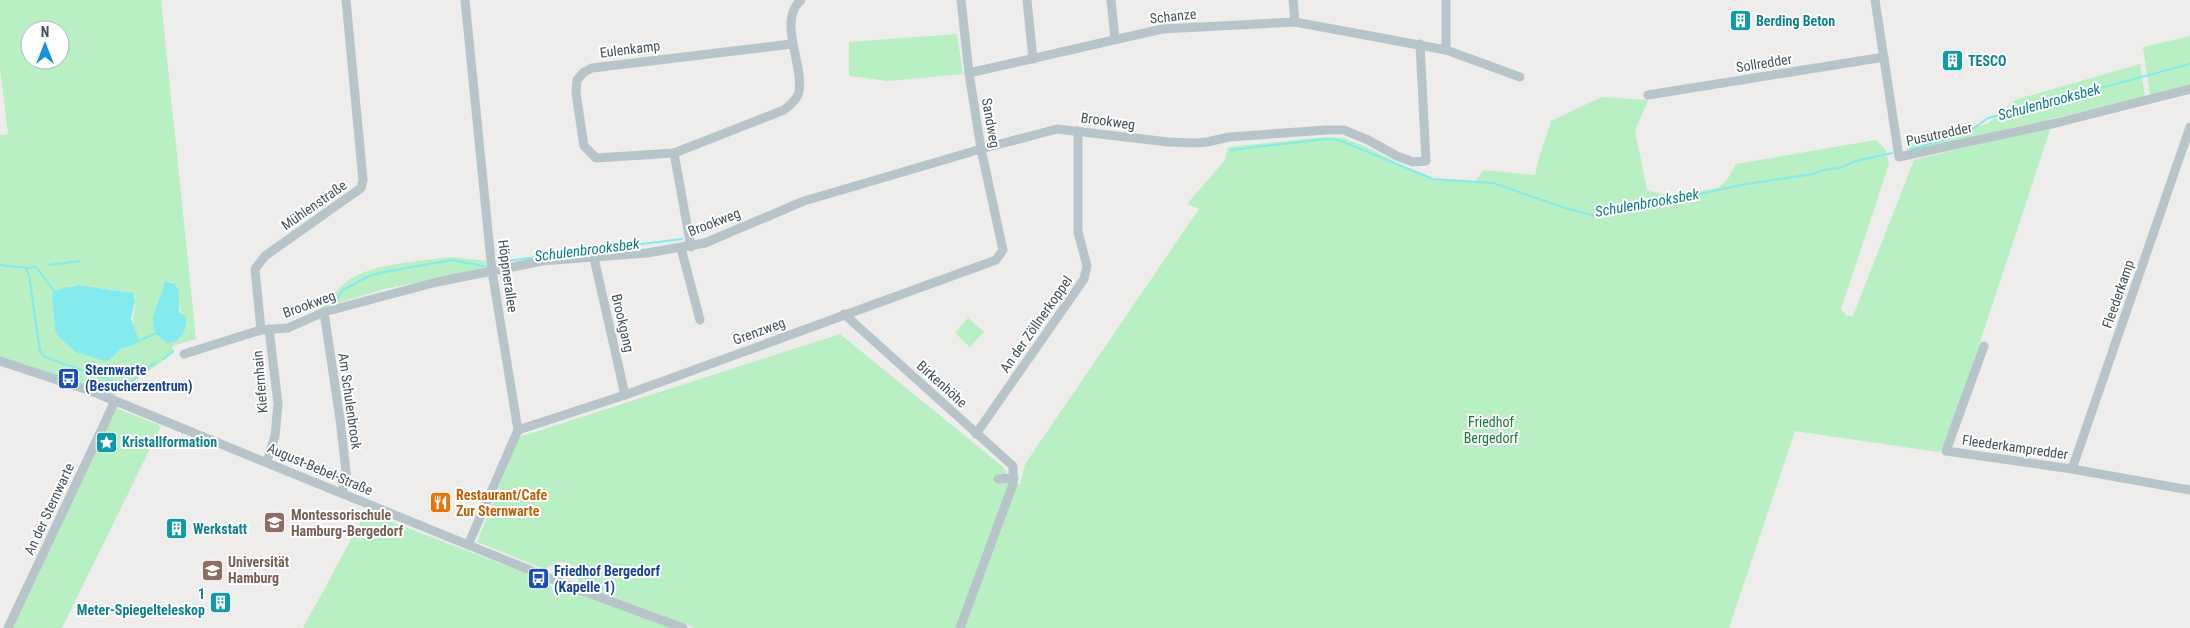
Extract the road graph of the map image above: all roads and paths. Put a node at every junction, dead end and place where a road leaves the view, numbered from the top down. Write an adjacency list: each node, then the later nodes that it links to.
1 (346, 0): 33 (street, Mühlenstraße)
2 (465, 0): 29 (street, Höppnerallee)
3 (801, 0): 12 (street, Eulenkamp)
4 (961, 0): 17 (street, Sandweg)
5 (1027, 0): 16 (street)
6 (1111, 0): 11 (street)
7 (1293, 0): 10 (street)
8 (1446, 0): 14 (street)
9 (1876, 0): 15 (street)
10 (1295, 22): 11 (street, Schanze); 13 (street, Schanze)
11 (1115, 39): 16 (street, Schanze)
12 (792, 44): 24 (street, Eulenkamp); 24 (street, Eulenkamp)
13 (1420, 44): 14 (street, Schanze); 22 (street, Brookweg)
14 (1446, 50): 18 (street, Schanze)
15 (1884, 57): 19 (street, Pusutredder); 20 (street, Sollredder)
16 (1033, 59): 17 (street, Schanze)
17 (969, 73): 23 (street, Sandweg)
18 (1520, 77)
19 (2190, 90)
20 (1648, 95)
21 (2190, 128): 42 (street, Fleederkamp)
22 (1078, 131): 23 (street, Brookweg); 40 (street, An der Zöllnerkoppel)
23 (981, 148): 25 (street, Brookweg); 27 (street, Sandweg)
24 (674, 153): 25 (street)
25 (691, 247): 26 (street, Brookweg)
26 (681, 248): 28 (street, Brookweg); 32 (street, Brookweg)
27 (1003, 250): 31 (street, Grenzweg)
28 (594, 258): 29 (street, Brookweg); 37 (street, Brookgang)
29 (492, 271): 30 (street, Brookweg); 39 (street, Höppnerallee)
30 (324, 312): 33 (street, Brookweg); 46 (street, Am Schulenbrook)
31 (844, 314): 37 (street, Grenzweg); 40 (street, Birkenhöhe)
32 (700, 320)
33 (265, 330): 35 (street, Brookweg); 41 (street, Kiefernhain)
34 (1984, 346): 42 (street, Fleederkampredder)
35 (184, 354)
36 (1, 364): 38 (street, August-Bebel-Straße)
37 (625, 395): 39 (street, Grenzweg)
38 (115, 401): 41 (street, August-Bebel-Straße); 48 (street, An der Sternwarte)
39 (518, 430): 47 (street)
40 (976, 434): 43 (street, Birkenhöhe)
41 (267, 461): 46 (street, August-Bebel-Straße)
42 (2072, 469): 45 (street, Fleederkampredder)
43 (1014, 478): 44 (street); 50 (street)
44 (998, 479)
45 (2190, 490)
46 (341, 492): 47 (street, August-Bebel-Straße)
47 (468, 546): 49 (street, August-Bebel-Straße)
48 (8, 628)
49 (683, 628)
50 (960, 628)

